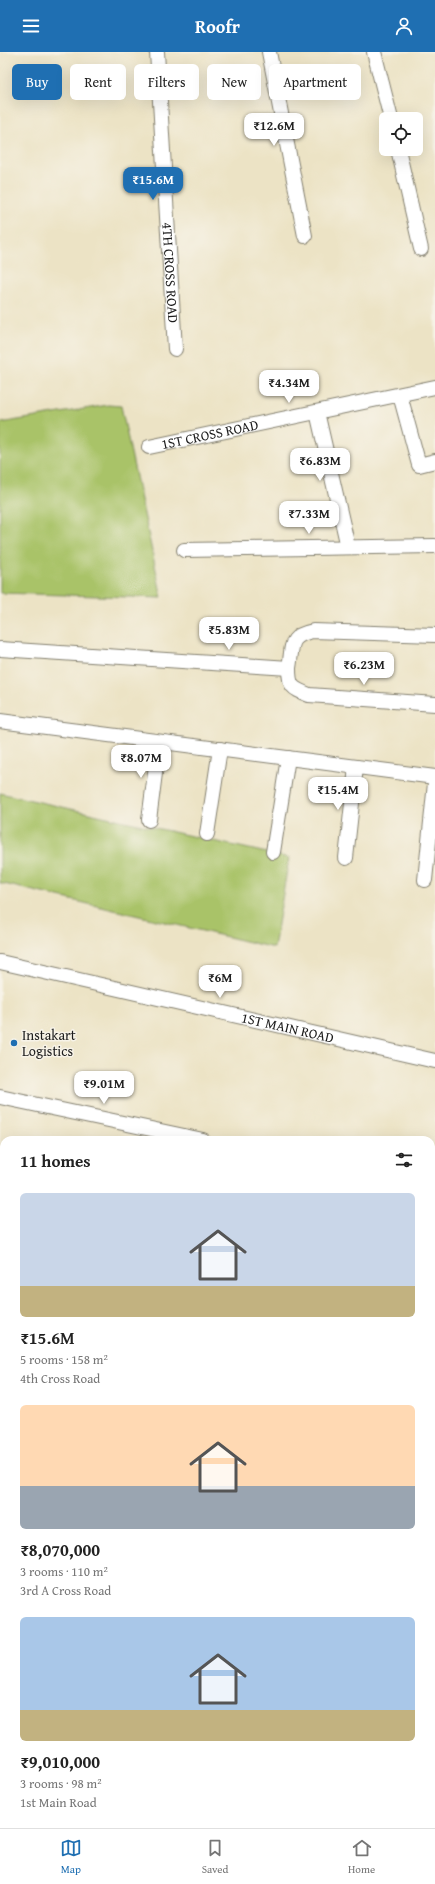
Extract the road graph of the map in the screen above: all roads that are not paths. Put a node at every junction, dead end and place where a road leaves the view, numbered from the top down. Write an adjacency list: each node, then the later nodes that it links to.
1 (157, 52): 8 (street, 4TH CROSS ROAD)
2 (269, 52): 6 (street)
3 (374, 52): 4 (street)
4 (389, 112)
5 (400, 156): 7 (street)
6 (305, 236)
7 (421, 249)
8 (175, 349)
9 (435, 388): 10 (street, 1ST CROSS ROAD)
10 (400, 395): 11 (street, 1ST CROSS ROAD); 13 (street)
11 (317, 412): 12 (street, 1ST CROSS ROAD); 15 (street)
12 (149, 447)
13 (435, 461)
14 (435, 546): 15 (street)
15 (348, 547): 16 (street)
16 (184, 550)
17 (435, 635): 19 (street)
18 (0, 649): 19 (street)
19 (289, 668): 20 (street)
20 (435, 704)
21 (0, 721): 22 (street)
22 (159, 742): 23 (street); 28 (street)
23 (220, 750): 24 (street); 29 (street)
24 (288, 758): 25 (street); 30 (street)
25 (356, 767): 26 (street); 31 (street)
26 (435, 777)
27 (435, 783): 32 (street)
28 (149, 820)
29 (207, 834)
30 (273, 852)
31 (346, 858)
32 (425, 880)
33 (0, 962): 34 (street, 1ST MAIN ROAD)
34 (435, 1061)
35 (0, 1097): 36 (street)
36 (184, 1136)

